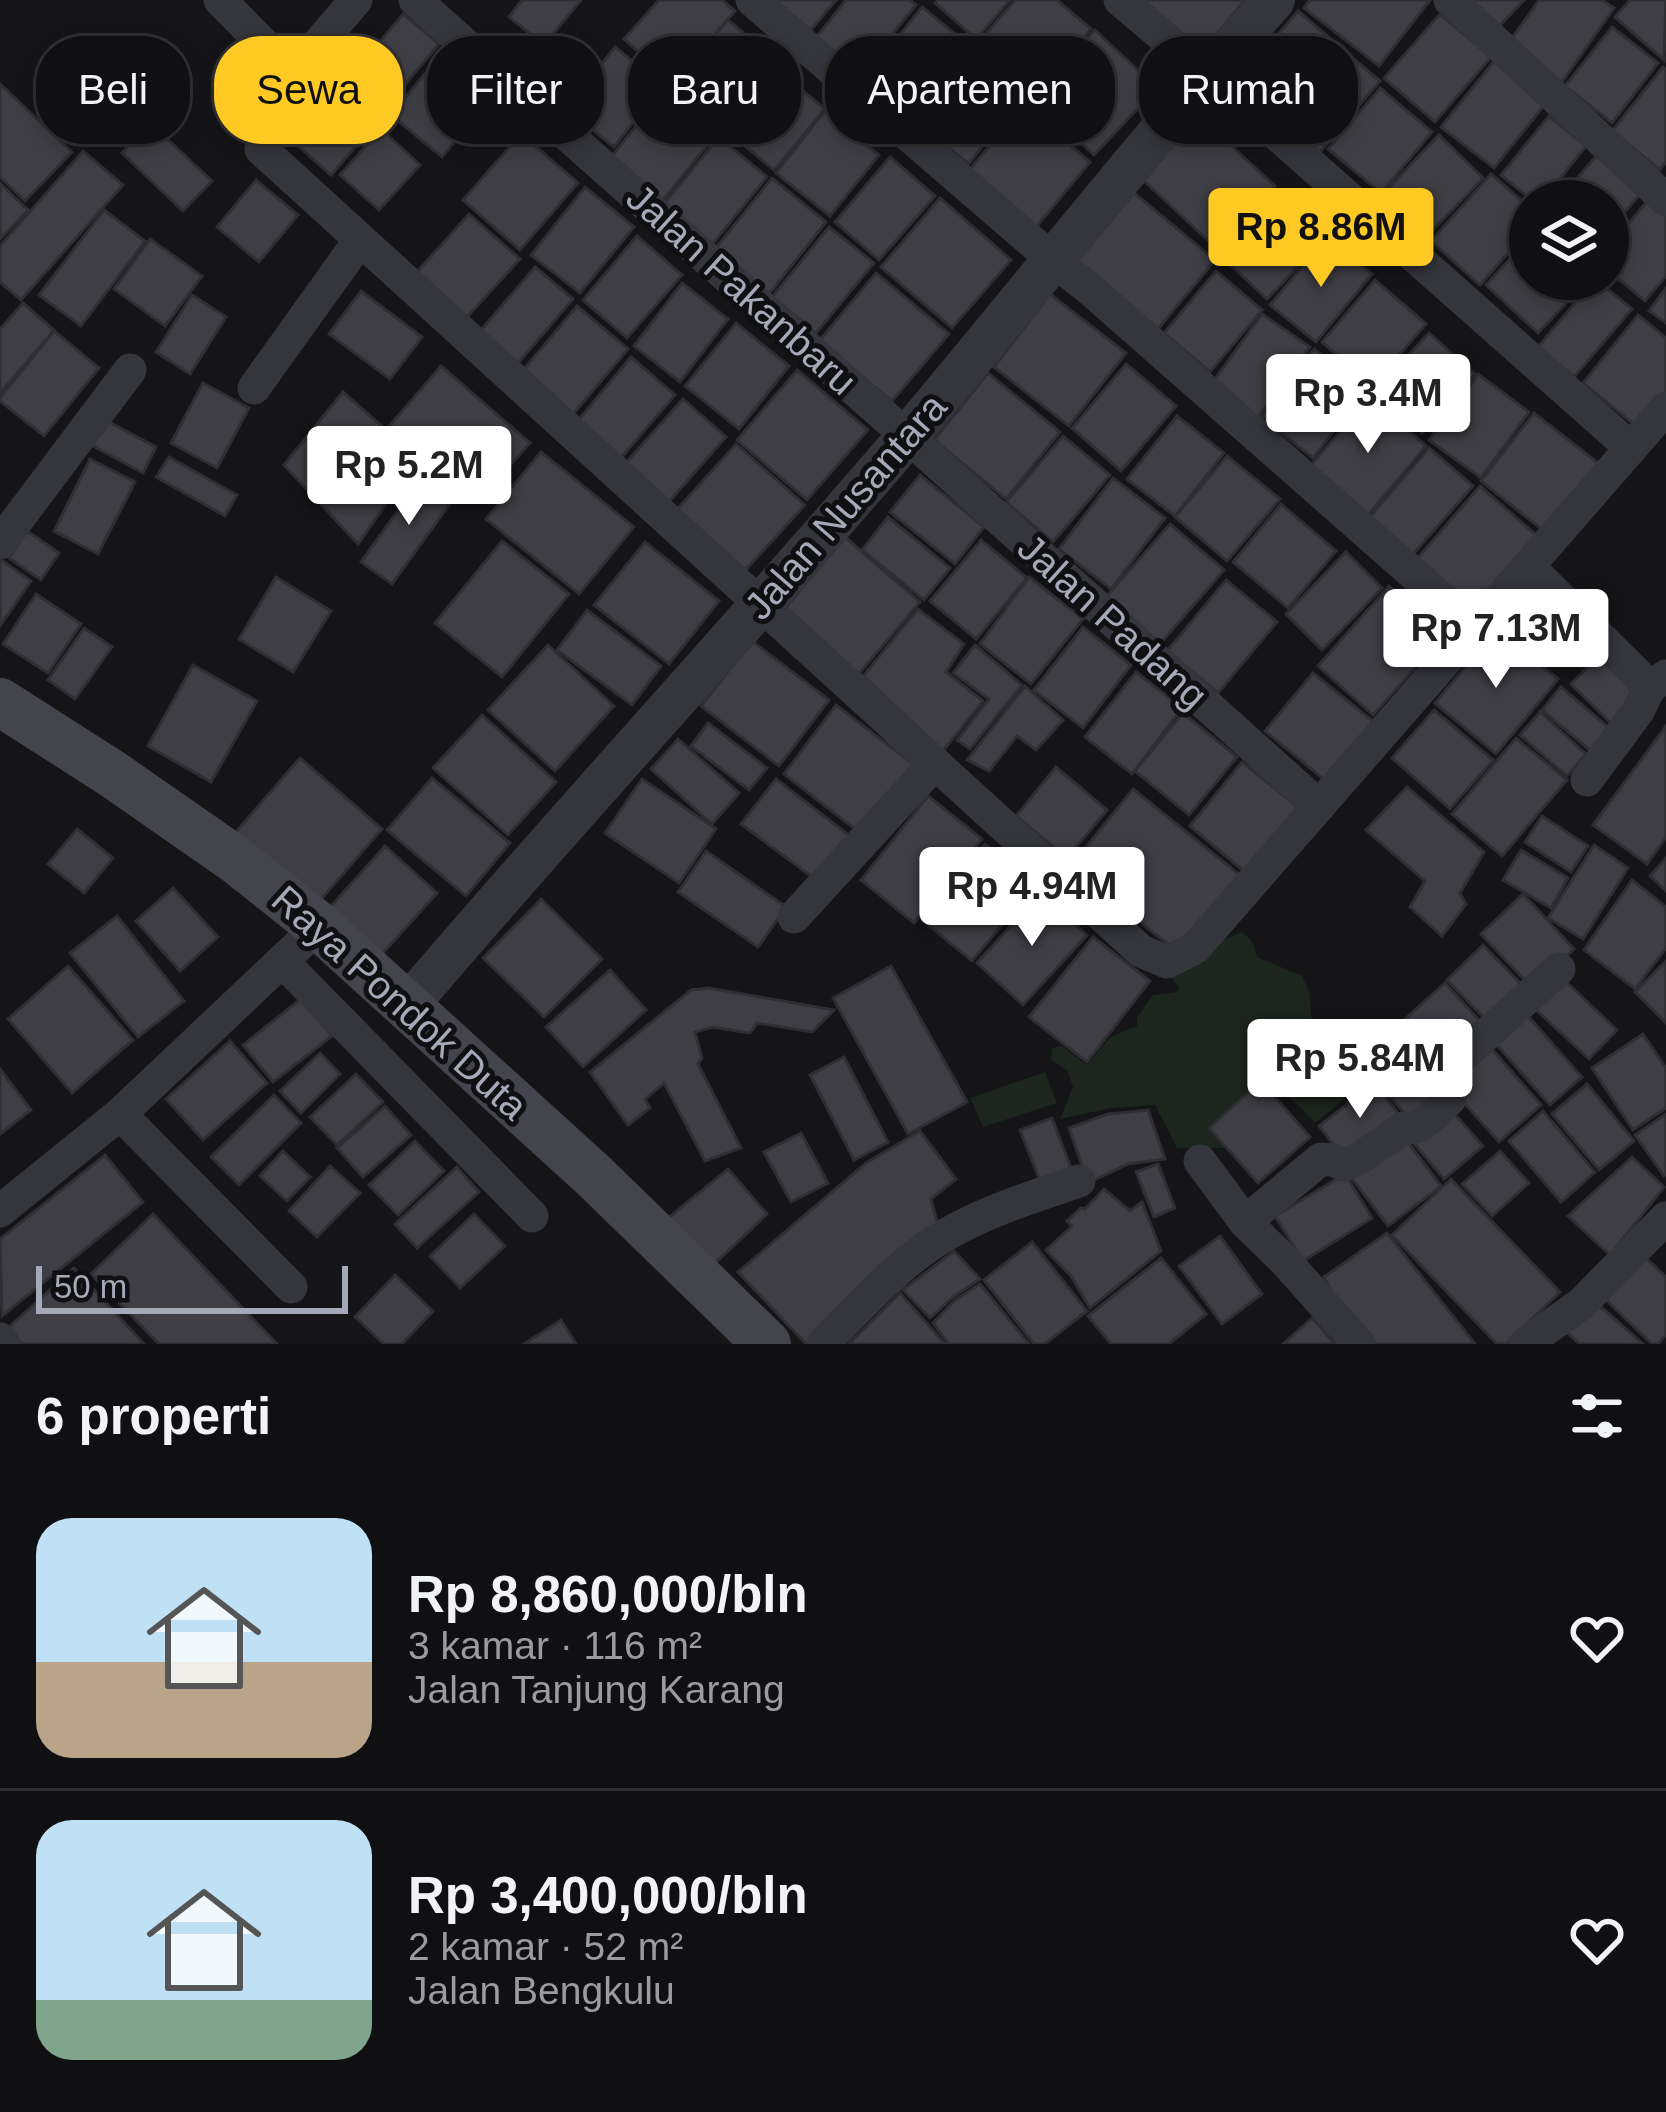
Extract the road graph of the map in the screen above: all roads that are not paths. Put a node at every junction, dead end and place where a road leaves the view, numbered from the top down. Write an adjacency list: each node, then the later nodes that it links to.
1 (220, 0): 2 (street)
2 (356, 0)
3 (415, 0): 19 (street, Jalan Pakanbaru)
4 (752, 0): 15 (street)
5 (1120, 0): 8 (street)
6 (1274, 0): 9 (street, Jalan Nusantara)
7 (1450, 0): 13 (street)
8 (1162, 36)
9 (1241, 36)
10 (1148, 144): 15 (street, Jalan Nusantara)
11 (1286, 144): 20 (street)
12 (261, 149): 14 (street)
13 (1666, 200)
14 (360, 240): 17 (street); 23 (street)
15 (1052, 259): 19 (street, Jalan Nusantara); 24 (street)
16 (130, 370): 21 (street)
17 (254, 388)
18 (1666, 408): 20 (street)
19 (907, 436): 23 (street, Jalan Nusantara); 29 (street, Jalan Padang)
20 (1631, 448): 22 (street)
21 (0, 543)
22 (1528, 566): 24 (street); 25 (street)
23 (761, 604): 27 (street); 34 (street, Jalan Nusantara)
24 (1474, 627): 29 (street)
25 (1658, 681): 28 (street)
26 (0, 702): 31 (main road, Raya Pondok Duta)
27 (934, 764): 29 (street); 30 (street)
28 (1587, 781)
29 (1318, 806)
30 (794, 917)
31 (319, 926): 32 (street); 34 (main road, Raya Pondok Duta)
32 (283, 961): 35 (street); 39 (street)
33 (1559, 969): 41 (street)
34 (408, 1005): 43 (main road, Raya Pondok Duta)
35 (120, 1114): 38 (street); 42 (street)
36 (1200, 1161): 41 (street)
37 (1079, 1181): 44 (street)
38 (0, 1211)
39 (532, 1216)
40 (1666, 1218): 46 (street)
41 (1245, 1222): 45 (street)
42 (291, 1287)
43 (767, 1344)
44 (823, 1344)
45 (1359, 1344)
46 (1525, 1344)

